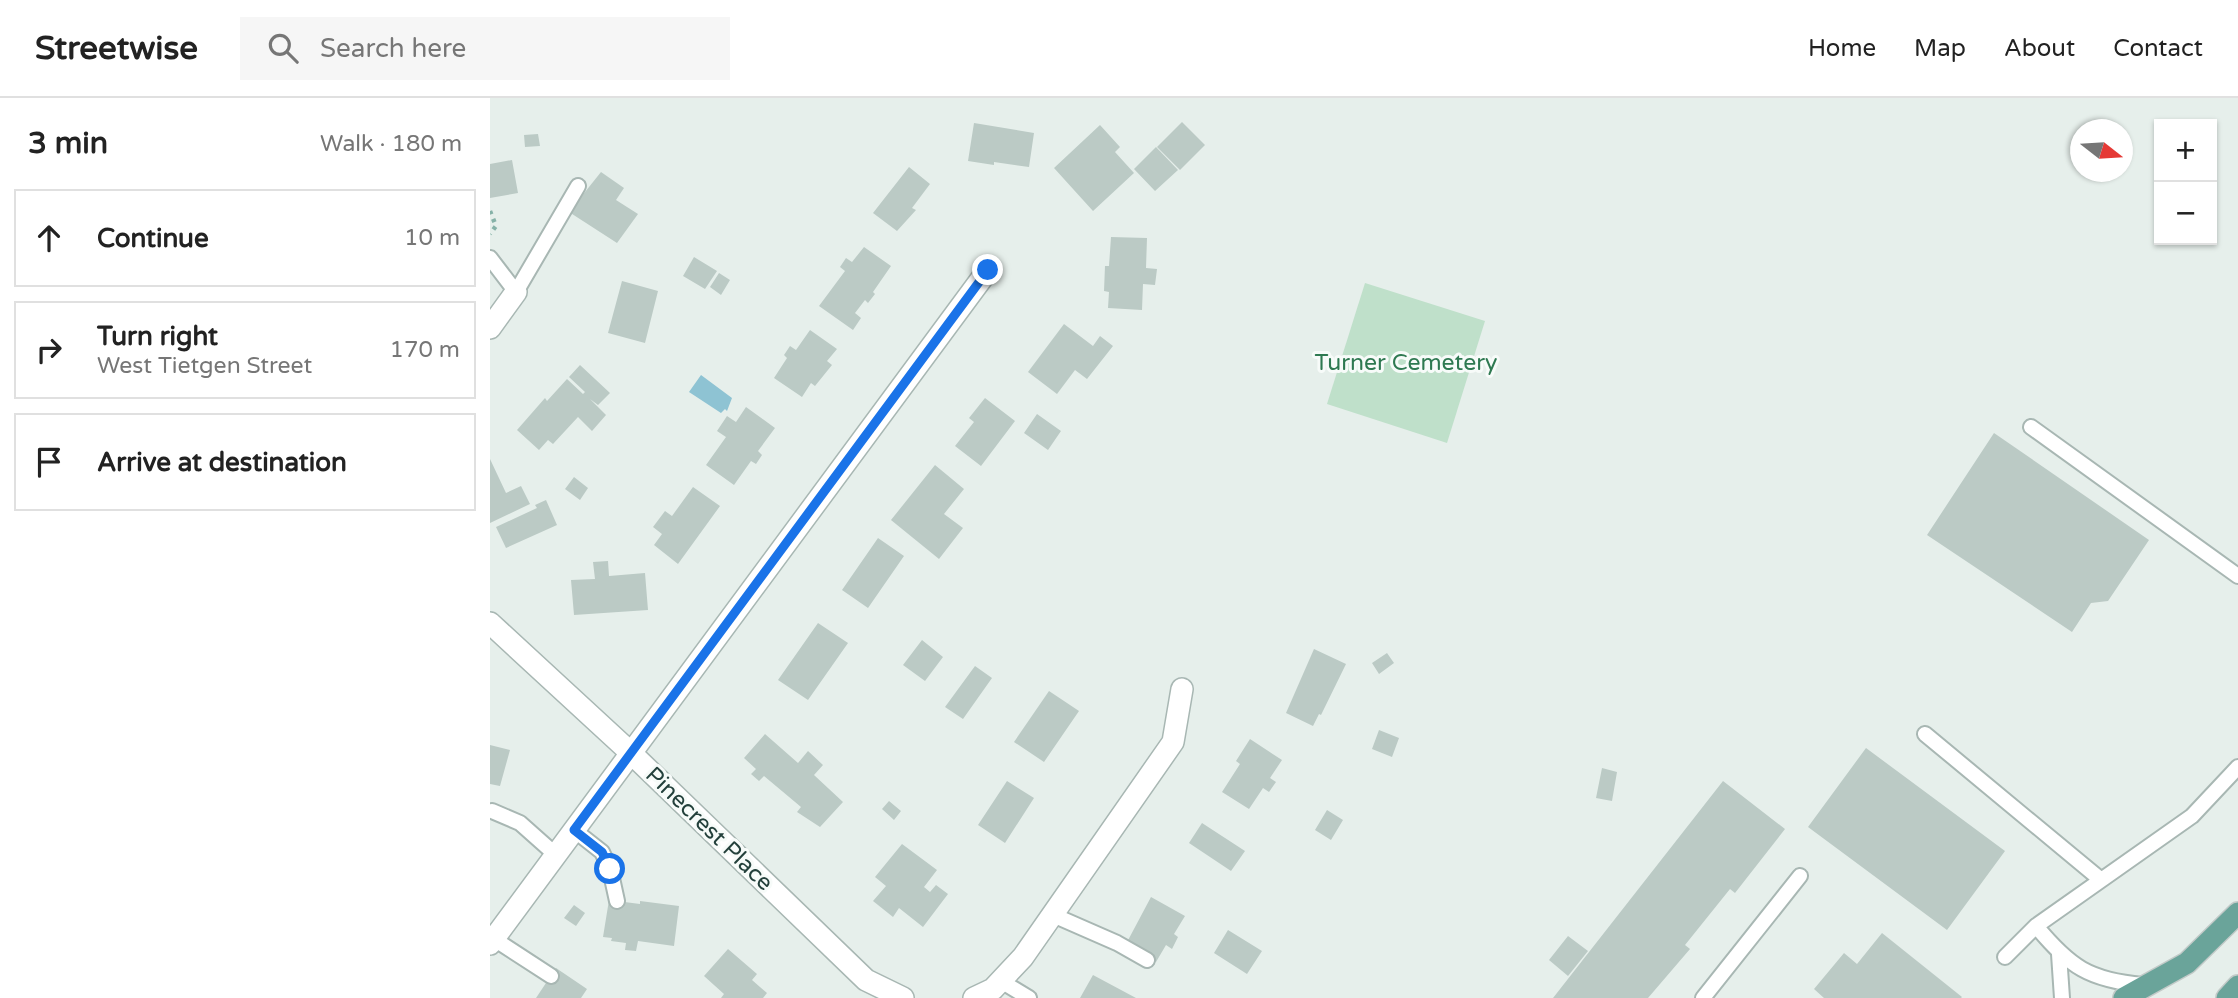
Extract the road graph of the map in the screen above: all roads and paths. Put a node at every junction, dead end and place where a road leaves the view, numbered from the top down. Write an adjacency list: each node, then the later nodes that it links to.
1 (578, 186): 7 (lane)
2 (490, 211): 3 (path)
3 (490, 234)
4 (490, 258): 7 (lane)
5 (988, 270): 14 (street)
6 (490, 271): 7 (lane)
7 (516, 292): 8 (street)
8 (490, 328)
9 (2031, 427): 10 (lane)
10 (2238, 576)
11 (490, 623): 14 (street, Pinecrest Place)
12 (1182, 689): 23 (street)
13 (1925, 734): 20 (lane)
14 (631, 753): 17 (street); 33 (street, Pinecrest Place)
15 (2238, 767): 20 (lane)
16 (492, 811): 18 (lane)
17 (574, 830): 18 (street); 21 (lane)
18 (556, 855): 25 (street)
19 (1800, 877): 36 (lane)
20 (2100, 879): 24 (lane)
21 (617, 901)
22 (2238, 913): 31 (main road)
23 (1053, 915): 28 (lane); 30 (street)
24 (2036, 926): 26 (lane); 27 (lane)
25 (494, 933): 29 (lane)
26 (2059, 954): 31 (lane); 37 (lane)
27 (2005, 957)
28 (1147, 960)
29 (551, 976)
30 (1001, 981): 34 (street); 35 (lane)
31 (2143, 985): 38 (main road)
32 (2238, 986): 39 (main road)
33 (903, 998)
34 (974, 998)
35 (1029, 998)
36 (1703, 998)
37 (2062, 998)
38 (2124, 998)
39 (2228, 998)

